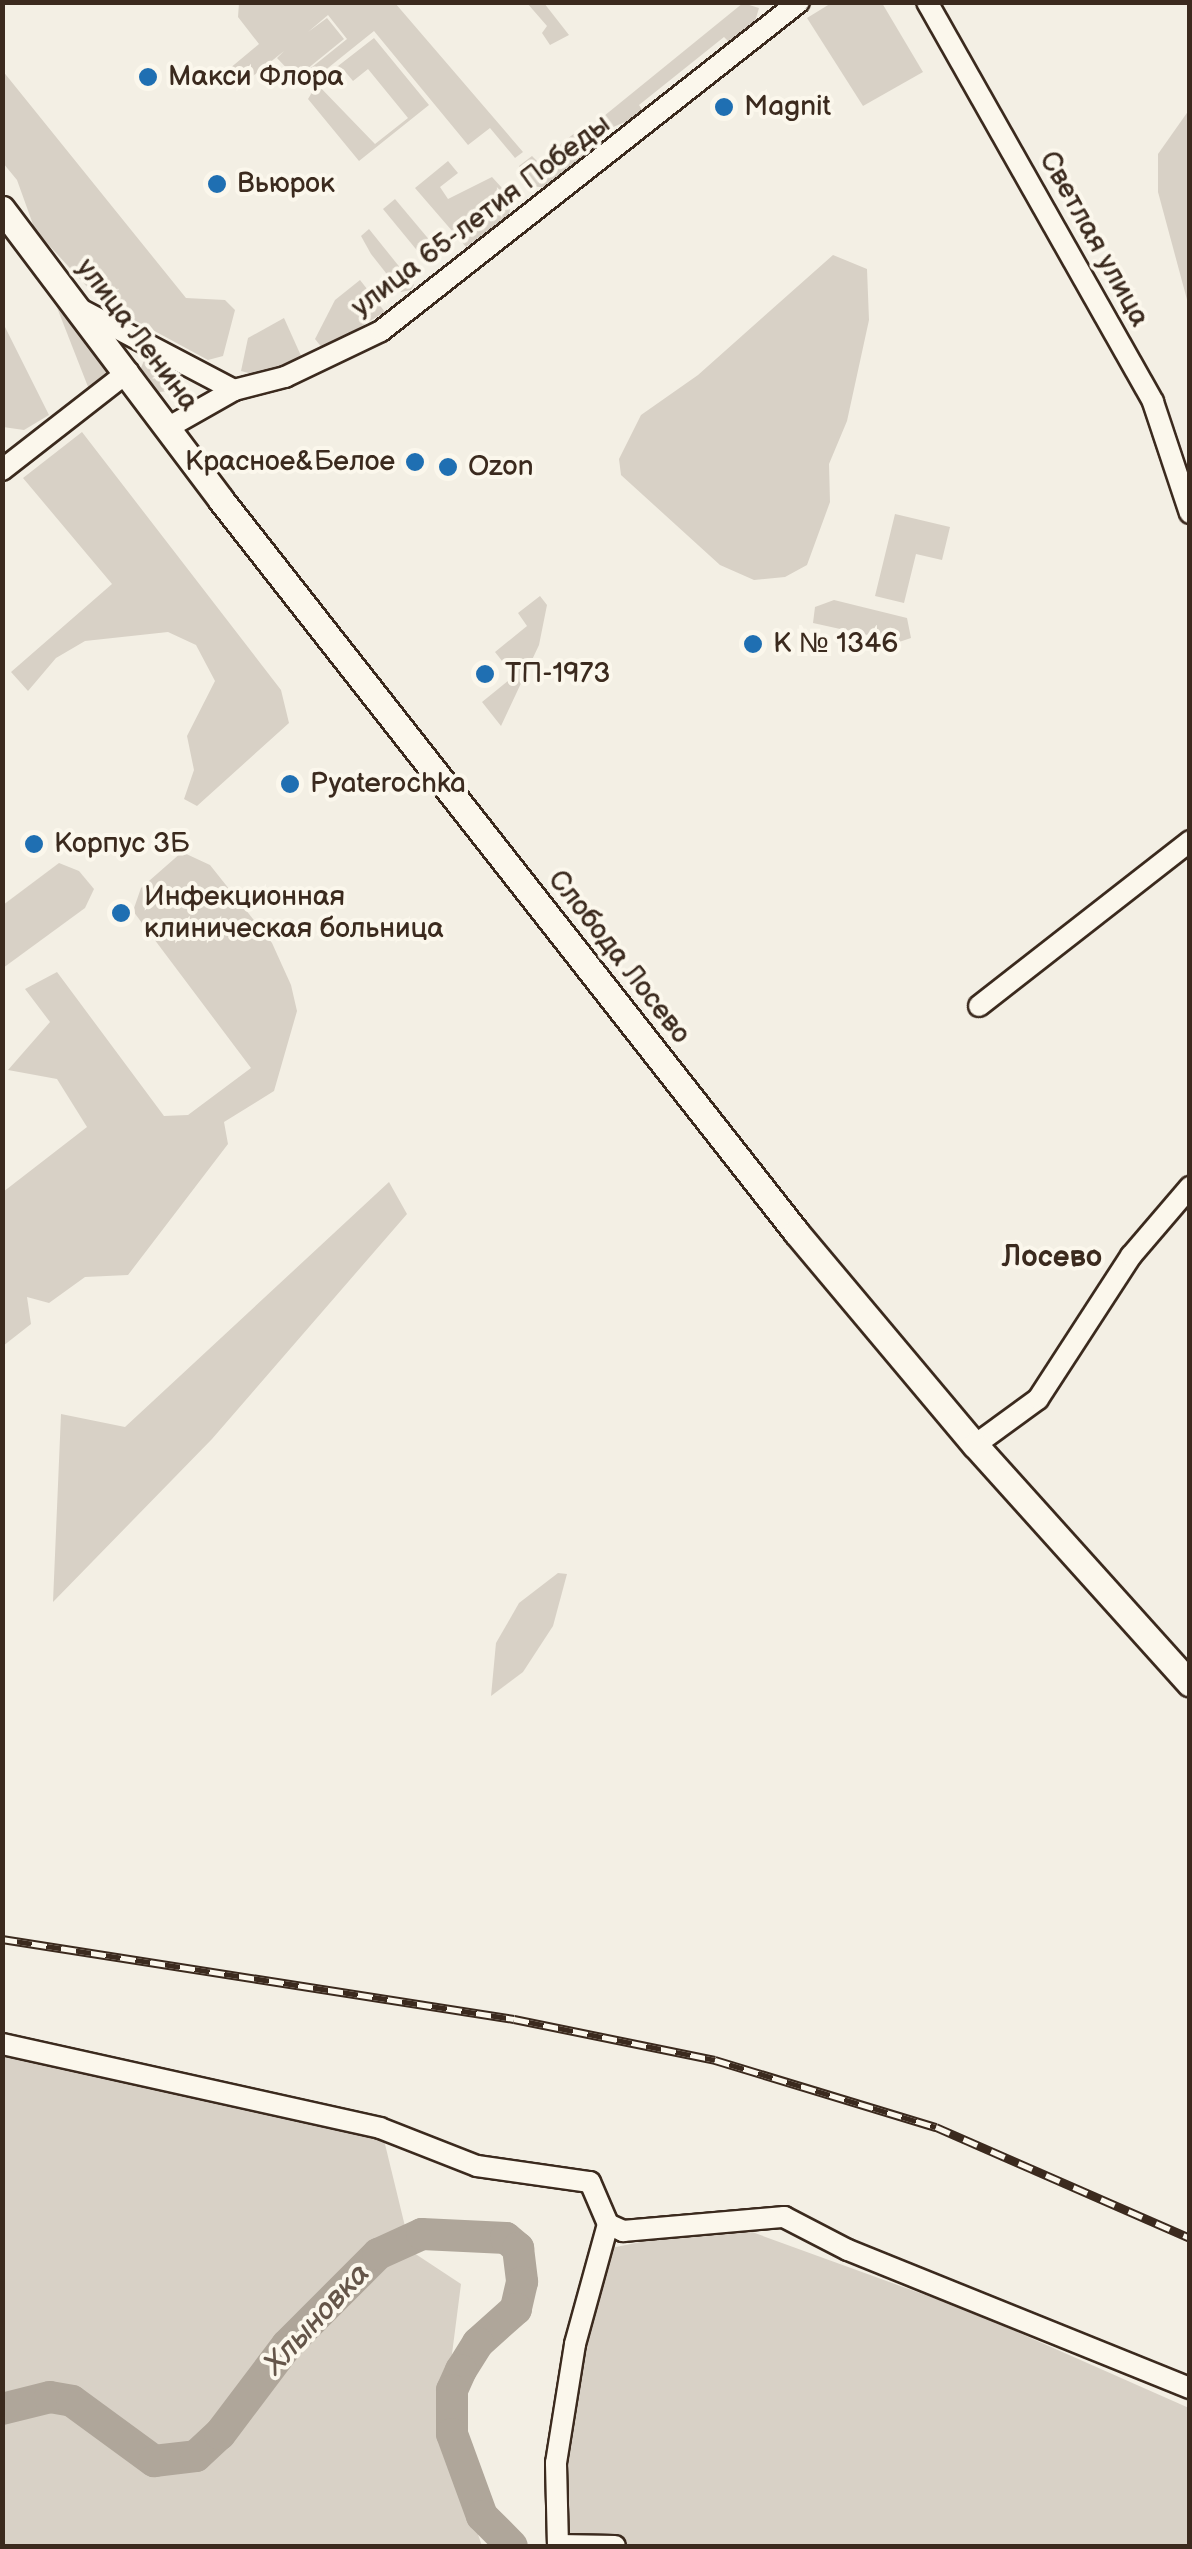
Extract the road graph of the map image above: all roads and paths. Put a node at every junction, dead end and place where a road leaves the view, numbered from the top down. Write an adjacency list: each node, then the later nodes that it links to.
1 (799, 2): 6 (street, улица 65-летия Победы)
2 (927, 2): 10 (street, Светлая улица)
3 (2, 209): 4 (main road, улица Ленина)
4 (82, 310): 5 (main road, улица Ленина); 6 (street)
5 (128, 372): 7 (main road, улица Ленина); 8 (street)
6 (234, 390): 7 (street, улица 65-летия Победы)
7 (169, 427): 9 (main road, улица Ленина)
8 (2, 470)
9 (221, 500): 14 (main road, Слобода Лосево)
10 (1190, 513)
11 (1190, 841): 12 (street)
12 (979, 1006)
13 (1190, 1187): 14 (street)
14 (974, 1446): 15 (main road, Слобода Лосево)
15 (1190, 1684)
16 (2, 2044): 17 (street)
17 (608, 2224): 18 (street); 19 (street)
18 (1190, 2388)
19 (558, 2546): 20 (street)
20 (615, 2546)

